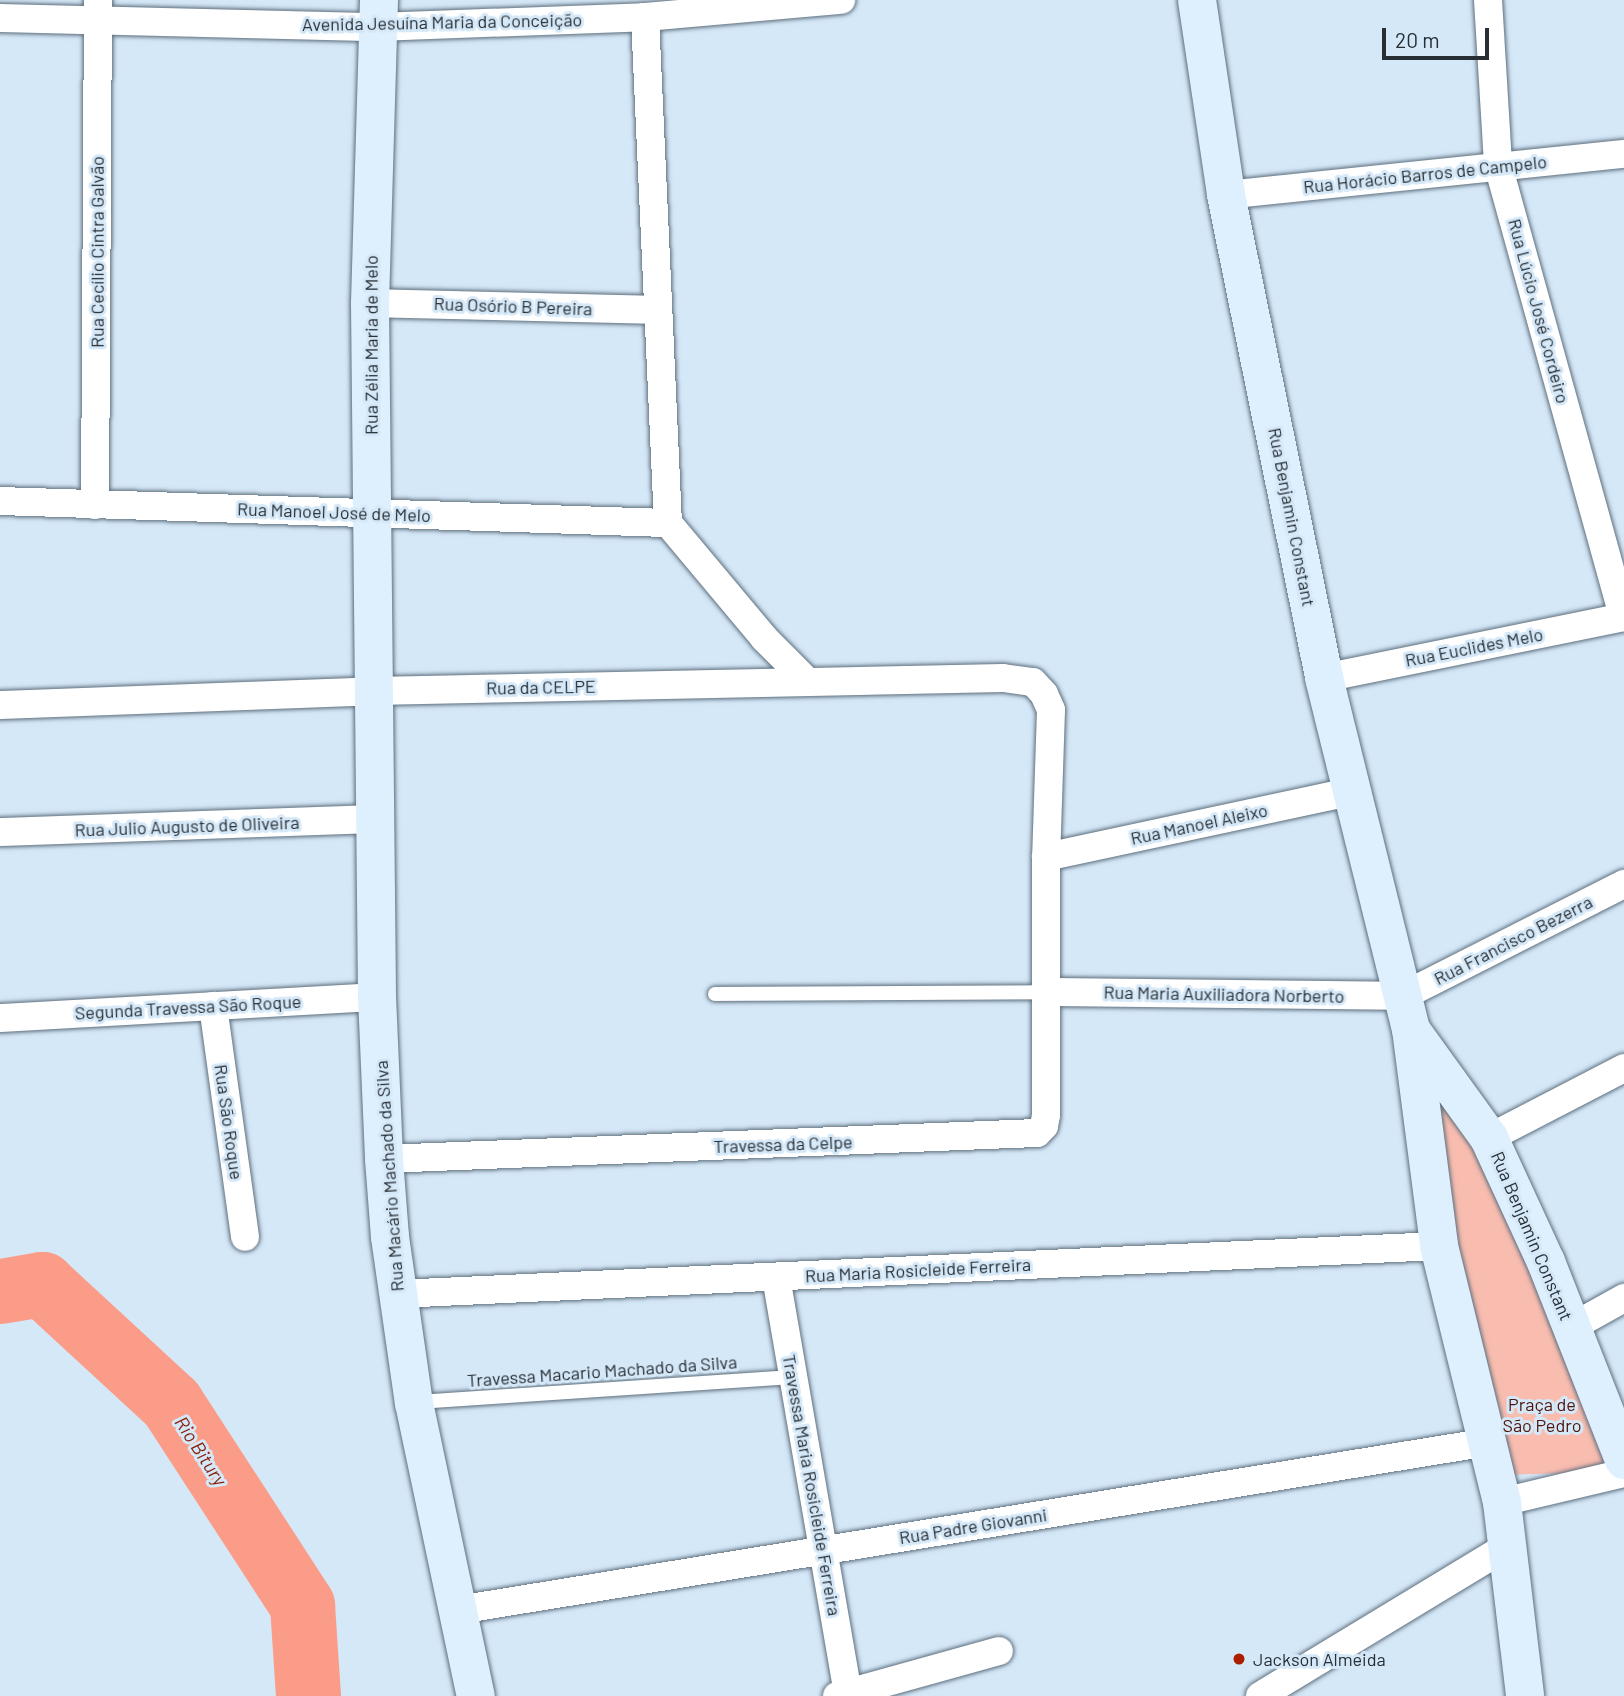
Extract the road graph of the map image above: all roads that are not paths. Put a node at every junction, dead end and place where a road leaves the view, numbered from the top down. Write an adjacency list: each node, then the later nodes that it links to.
1 (841, 0): 6 (street, Avenida Jesuína Maria da Conceição)
2 (1197, 0): 10 (street, Rua Benjamin Constant)
3 (1488, 0): 9 (street, Rua Lúcio José Cordeiro)
4 (98, 10): 5 (street, Avenida Jesuína Maria da Conceição); 7 (street, Avenida Jesuína Maria da Conceição); 14 (street, Rua Cecílio Cintra Galvão)
5 (378, 13): 6 (street, Avenida Jesuína Maria da Conceição); 11 (street, Rua Zélia Maria de Melo)
6 (645, 17): 12 (street)
7 (0, 18)
8 (1624, 153): 9 (street, Rua Horácio Barros de Campelo)
9 (1498, 165): 10 (street, Rua Horácio Barros de Campelo); 17 (street, Rua Lúcio José Cordeiro)
10 (1226, 195): 18 (street, Rua Benjamin Constant)
11 (370, 303): 12 (street, Rua Osório B Pereira); 15 (street, Rua Zélia Maria de Melo)
12 (657, 310): 16 (street)
13 (0, 502): 14 (street, Rua Manoel José de Melo)
14 (95, 505): 15 (street, Rua Manoel José de Melo)
15 (372, 514): 16 (street, Rua Manoel José de Melo); 20 (street, Rua Zélia Maria de Melo)
16 (668, 523): 19 (street)
17 (1623, 617): 18 (street, Rua Euclides Melo)
18 (1324, 678): 22 (street, Rua Benjamin Constant)
19 (808, 682): 20 (street, Rua da CELPE); 25 (street, Rua da CELPE)
20 (374, 691): 21 (street, Rua da CELPE); 23 (street, Rua Macário Machado da Silva)
21 (0, 705)
22 (1353, 791): 25 (street, Rua Manoel Aleixo); 31 (street, Rua Benjamin Constant)
23 (375, 819): 24 (street, Rua Julio Augusto de Oliveira); 29 (street, Rua Macário Machado da Silva)
24 (0, 832)
25 (1045, 857): 27 (street)
26 (1624, 884): 31 (street, Rua Francisco Bezerra)
27 (1044, 992): 28 (lane); 31 (street, Rua Maria Auxiliadora Norberto); 35 (street, Travessa da Celpe)
28 (715, 994)
29 (377, 997): 30 (street, Segunda Travessa São Roque); 35 (street, Rua Macário Machado da Silva)
30 (213, 1006): 32 (street, Segunda Travessa São Roque); 36 (street, Rua São Roque)
31 (1407, 1013): 34 (street, Rua Benjamin Constant); 37 (street, Rua Benjamin Constant)
32 (0, 1018)
33 (1624, 1068): 34 (street)
34 (1489, 1138): 41 (street, Rua Benjamin Constant)
35 (384, 1159): 39 (street, Rua Macário Machado da Silva)
36 (245, 1237)
37 (1439, 1246): 38 (street, Rua Maria Rosicleide Ferreira); 44 (street, Rua Benjamin Constant)
38 (776, 1277): 39 (street, Rua Maria Rosicleide Ferreira); 42 (street, Travessa Maria Rosicleide Ferreira)
39 (397, 1294): 43 (street, Rua Macário Machado da Silva)
40 (1624, 1298): 41 (street)
41 (1572, 1327): 45 (street, Rua Benjamin Constant)
42 (793, 1377): 43 (lane, Travessa Macario Machado da Silva); 49 (street, Travessa Maria Rosicleide Ferreira)
43 (414, 1403): 50 (street, Rua Macário Machado da Silva)
44 (1488, 1442): 47 (street, Rua Benjamin Constant); 49 (street, Rua Padre Giovanni)
45 (1624, 1460)
46 (1624, 1473): 47 (street)
47 (1503, 1502): 48 (street, Rua Benjamin Constant)
48 (1508, 1546): 54 (street); 55 (street, Rua Benjamin Constant)
49 (822, 1550): 50 (street, Rua Padre Giovanni); 52 (street, Travessa Maria Rosicleide Ferreira)
50 (457, 1609): 53 (street, Rua Macário Machado da Silva)
51 (999, 1651): 52 (street)
52 (843, 1694)
53 (476, 1696)
54 (1259, 1696)
55 (1525, 1696)

